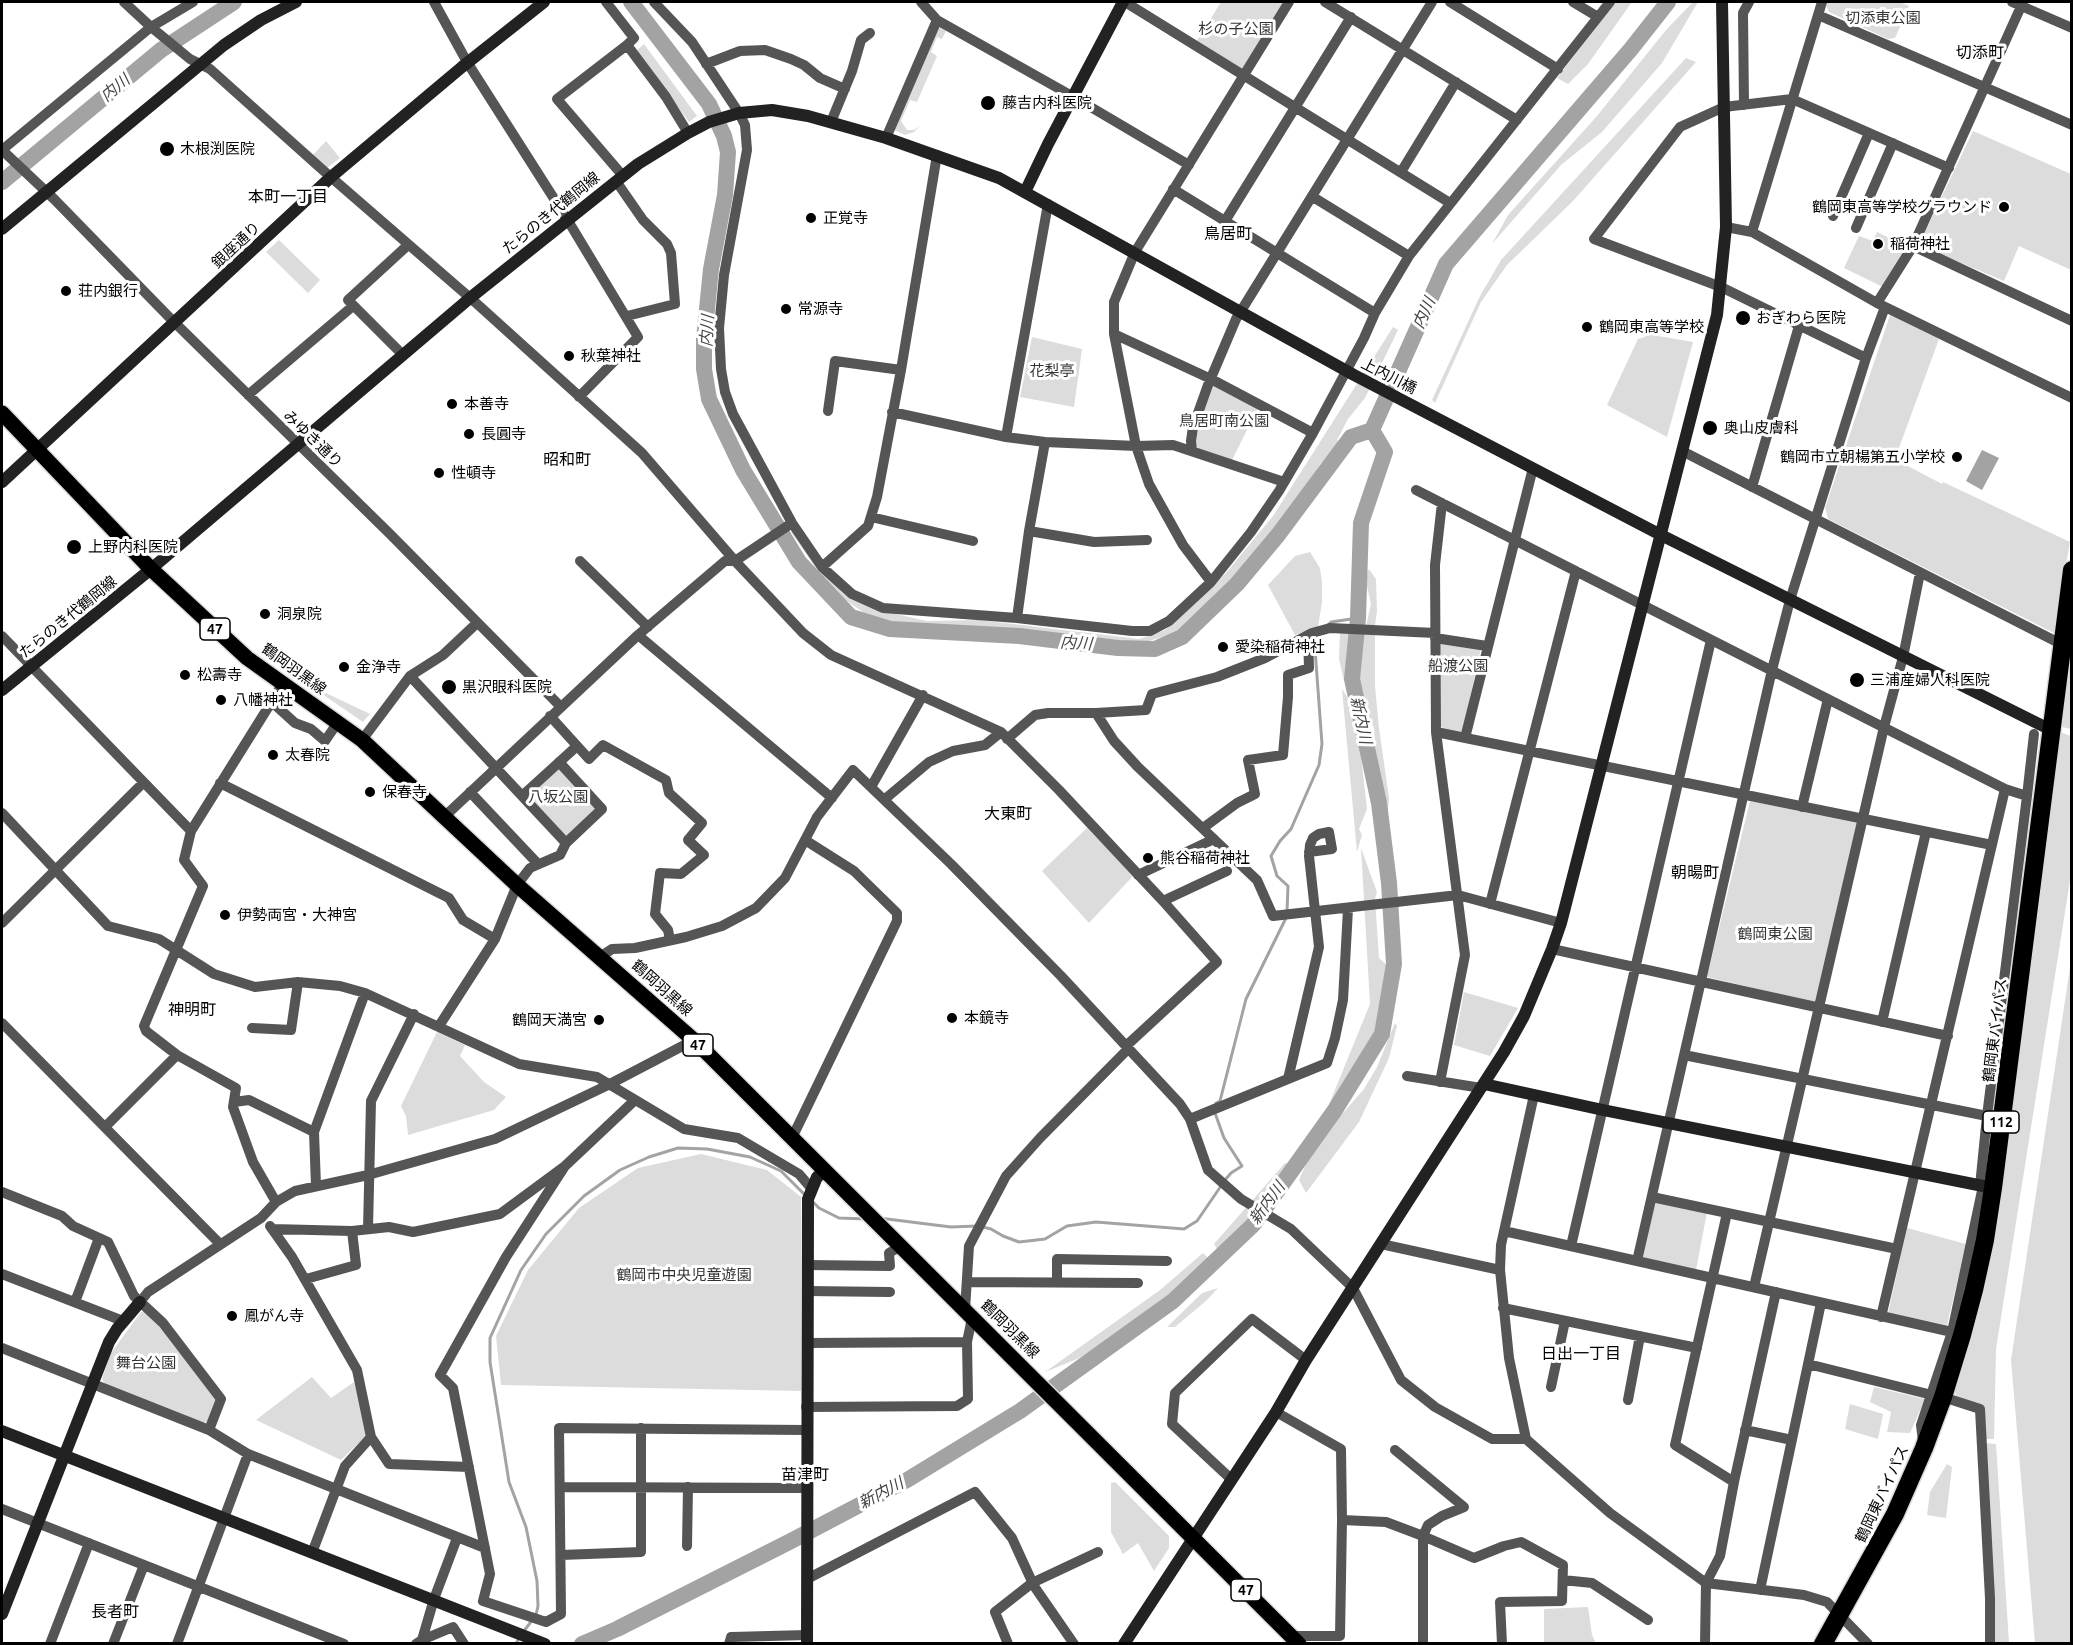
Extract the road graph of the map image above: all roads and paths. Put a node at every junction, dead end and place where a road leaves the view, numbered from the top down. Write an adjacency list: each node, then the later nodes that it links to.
1 (124, 2): 25 (street)
2 (193, 2): 25 (street)
3 (296, 2): 29 (street)
4 (434, 2): 30 (street)
5 (544, 2): 30 (street, 銀座通り)
6 (606, 2): 27 (street)
7 (654, 2): 31 (street)
8 (921, 2): 23 (street)
9 (1124, 2): 33 (street); 37 (street)
10 (1289, 2): 33 (street)
11 (1325, 2): 21 (street)
12 (1432, 2): 28 (street)
13 (1450, 2): 32 (street)
14 (1573, 2): 22 (street)
15 (1610, 2): 22 (street)
16 (1722, 2): 41 (street)
17 (1749, 2): 39 (street)
18 (1822, 2): 20 (street)
19 (2019, 3): 24 (street); 35 (street)
20 (1818, 15): 35 (street); 38 (street)
21 (1351, 17): 28 (street); 40 (street)
22 (1598, 17): 32 (street)
23 (938, 20): 37 (street); 48 (street)
24 (2072, 28)
25 (153, 29): 29 (street); 51 (street)
26 (870, 33): 36 (street)
27 (627, 45): 46 (street); 57 (street)
28 (1403, 50): 34 (street); 49 (street)
29 (195, 62): 56 (street); 58 (street)
30 (467, 62): 56 (street, 銀座通り); 65 (street)
31 (706, 64): 36 (street); 42 (street)
32 (1558, 69): 43 (street)
33 (1244, 76): 40 (street); 53 (street)
34 (1456, 82): 43 (street); 55 (street)
35 (1985, 87): 45 (street); 54 (street)
36 (845, 89): 44 (street)
37 (1072, 96): 53 (street); 60 (street)
38 (1792, 99): 39 (street); 47 (street); 70 (street)
39 (1744, 105): 41 (street)
40 (1295, 107): 49 (street); 66 (street)
41 (1724, 107): 67 (street); 76 (street)
42 (734, 114): 44 (street, たらのき代鶴岡線); 46 (street, たらのき代鶴岡線); 114 (street)
43 (1517, 120): 62 (street)
44 (831, 122): 48 (street, たらのき代鶴岡線)
45 (2072, 124)
46 (692, 131): 57 (street, たらのき代鶴岡線)
47 (1869, 133): 50 (street); 64 (street)
48 (886, 138): 52 (street, たらのき代鶴岡線)
49 (1348, 140): 55 (street); 61 (street)
50 (1893, 143): 54 (street); 68 (street)
51 (3, 151): 58 (street, みゆき通り)
52 (937, 155): 60 (street, たらのき代鶴岡線); 89 (street)
53 (1189, 165): 59 (street)
54 (1949, 168): 72 (street)
55 (1401, 172): 62 (street)
56 (331, 177): 71 (street); 84 (street, 銀座通り)
57 (619, 178): 65 (street, たらのき代鶴岡線); 82 (street)
58 (42, 189): 69 (street); 84 (street, みゆき通り)
59 (1173, 189): 66 (street); 73 (street)
60 (1025, 192): 63 (street, たらのき代鶴岡線)
61 (1313, 197): 74 (street); 75 (street)
62 (1450, 203): 75 (street)
63 (1048, 204): 73 (street, たらのき代鶴岡線); 99 (street)
64 (1833, 216)
65 (567, 219): 77 (street, たらのき代鶴岡線); 82 (street)
66 (1225, 221): 74 (street)
67 (1726, 227): 70 (street); 76 (street)
68 (1856, 228)
69 (2, 229)
70 (1752, 232): 78 (street)
71 (408, 245): 77 (street); 79 (street)
72 (1912, 246): 78 (street); 83 (street)
73 (1135, 252): 80 (street, たらのき代鶴岡線); 86 (street)
74 (1278, 253): 80 (street); 81 (street)
75 (1409, 256): 81 (street)
76 (1721, 287): 85 (street); 105 (street)
77 (470, 298): 87 (street, たらのき代鶴岡線); 93 (street)
78 (1881, 305): 88 (street); 94 (street)
79 (353, 306): 87 (street); 92 (street)
80 (1241, 311): 90 (street, 上内川橋); 91 (street)
81 (1375, 313): 90 (street)
82 (627, 316): 93 (street)
83 (2072, 321)
84 (175, 323): 92 (street, みゆき通り); 103 (street, 銀座通り)
85 (1799, 326): 88 (street); 109 (street)
86 (1114, 334): 91 (street); 102 (street)
87 (404, 355): 101 (street, たらのき代鶴岡線)
88 (1866, 358): 113 (street)
89 (901, 370): 95 (street); 96 (street)
90 (1350, 373): 98 (street); 106 (street, 上内川橋)
91 (1211, 379): 98 (street); 104 (street)
92 (248, 395): 101 (street, みゆき通り)
93 (579, 397): 121 (street)
94 (2072, 398)
95 (828, 411)
96 (892, 412): 99 (street); 112 (street)
97 (2, 413): 103 (main road, 鶴岡羽黒線 / 47)
98 (1313, 433): 108 (street)
99 (1006, 437): 100 (street)
100 (1046, 442): 102 (street); 115 (street)
101 (297, 445): 123 (street, たらのき代鶴岡線); 131 (street, みゆき通り)
102 (1136, 446): 104 (street); 127 (street)
103 (36, 450): 107 (street, 銀座通り); 123 (main road, 鶴岡羽黒線 / 47)
104 (1192, 451): 108 (street)
105 (1682, 451): 109 (street); 116 (street)
106 (1533, 468): 116 (street, 上内川橋); 117 (street)
107 (2, 482)
108 (1284, 482): 127 (street)
109 (1752, 487): 113 (street)
110 (1416, 490): 111 (street)
111 (1442, 503): 117 (street); 135 (street)
112 (871, 517): 119 (street); 122 (street)
113 (1816, 519): 126 (street); 128 (street)
114 (792, 523): 121 (street); 122 (street)
115 (1029, 531): 118 (street); 130 (street)
116 (1659, 534): 128 (street, 上内川橋); 129 (street)
117 (1514, 539): 125 (street); 139 (street)
118 (1147, 540)
119 (973, 541)
120 (580, 561): 132 (street)
121 (735, 561): 132 (street); 146 (street)
122 (822, 567): 130 (street)
123 (151, 569): 141 (street, たらのき代鶴岡線); 144 (main road, 鶴岡羽黒線 / 47)
124 (2072, 570): 138 (highway, 鶴岡東バイパス / 112)
125 (1576, 571): 129 (street); 160 (street)
126 (1920, 573): 138 (street); 140 (street)
127 (1211, 582): 130 (street)
128 (1791, 600): 140 (street, 上内川橋); 142 (street)
129 (1643, 605): 137 (street); 162 (street)
130 (1017, 618)
131 (477, 623): 143 (street); 149 (street, みゆき通り)
132 (648, 627): 133 (street)
133 (638, 635): 149 (street); 173 (street)
134 (1308, 635): 135 (street); 150 (street); 179 (street)
135 (1436, 635): 139 (street); 154 (street)
136 (2, 636): 141 (street)
137 (1711, 640): 142 (street); 164 (street)
138 (2061, 644): 155 (highway, 鶴岡東バイパス / 112)
139 (1487, 646): 157 (street)
140 (1903, 657): 153 (street); 155 (street, 上内川橋)
141 (30, 666): 145 (street, たらのき代鶴岡線); 165 (street)
142 (1772, 670): 147 (street); 170 (street)
143 (410, 676): 158 (street); 163 (street)
144 (282, 685): 148 (street); 152 (main road, 鶴岡羽黒線 / 47)
145 (2, 690)
146 (923, 695): 156 (street); 167 (street)
147 (1828, 699): 153 (street); 175 (street)
148 (273, 703): 152 (street); 166 (street)
149 (561, 707): 151 (street)
150 (1096, 713): 156 (street); 179 (street)
151 (550, 716): 159 (street); 163 (street)
152 (338, 722): 158 (main road, 鶴岡羽黒線 / 47)
153 (1884, 727): 168 (street); 178 (street)
154 (1436, 732): 157 (street); 192 (street)
155 (2043, 732): 172 (street); 242 (highway, 鶴岡東バイパス / 112)
156 (1004, 736): 174 (street); 190 (street)
157 (1465, 738): 160 (street)
158 (362, 740): 177 (main road, 鶴岡羽黒線 / 47)
159 (577, 746): 161 (street); 200 (street)
160 (1528, 751): 162 (street); 194 (street)
161 (559, 762): 171 (street); 184 (street)
162 (1601, 766): 164 (street); 198 (street)
163 (495, 768): 169 (street); 171 (street)
164 (1678, 781): 170 (street); 204 (street)
165 (143, 783): 180 (street); 188 (street)
166 (220, 783): 180 (street); 199 (street)
167 (871, 787): 173 (street); 174 (street)
168 (2005, 789): 172 (street); 185 (street)
169 (470, 792): 177 (street); 187 (street)
170 (1744, 795): 175 (street); 205 (street)
171 (522, 796): 184 (street)
172 (2027, 796): 230 (street)
173 (832, 798): 183 (street)
174 (885, 799): 216 (street)
175 (1802, 807): 178 (street)
176 (2, 813): 188 (street)
177 (444, 816): 191 (main road, 鶴岡羽黒線 / 47)
178 (1863, 819): 181 (street); 208 (street)
179 (1203, 828): 182 (street)
180 (191, 831): 202 (street)
181 (1926, 832): 185 (street); 210 (street)
182 (1214, 839): 190 (street); 196 (street)
183 (805, 840): 200 (street); 235 (street)
184 (566, 843): 187 (street)
185 (1992, 845): 214 (street)
186 (1310, 852): 196 (street)
187 (538, 864): 191 (street)
188 (56, 870): 197 (street); 202 (street)
189 (1227, 871): 193 (street)
190 (1138, 875): 193 (street)
191 (517, 885): 199 (street); 203 (main road, 鶴岡羽黒線 / 47)
192 (1458, 895): 194 (street); 195 (street); 222 (street)
193 (1163, 901): 216 (street)
194 (1490, 904): 198 (street)
195 (1352, 908): 196 (street); 220 (street)
196 (1316, 912): 220 (street)
197 (2, 923)
198 (1561, 923): 201 (street)
199 (495, 939): 212 (street)
200 (670, 940): 203 (street)
201 (1552, 949): 204 (street); 224 (street)
202 (177, 951): 206 (street); 217 (street)
203 (600, 957): 215 (main road, 鶴岡羽黒線 / 47)
204 (1635, 967): 205 (street); 229 (street)
205 (1700, 981): 208 (street); 218 (street)
206 (298, 982): 207 (street); 213 (street)
207 (365, 993): 209 (street); 234 (street)
208 (1820, 1008): 210 (street); 221 (street)
209 (414, 1014): 212 (street); 240 (street)
210 (1882, 1022): 214 (street)
211 (2, 1023): 233 (street)
212 (439, 1026): 223 (street)
213 (252, 1028)
214 (1948, 1036): 228 (street)
215 (694, 1040): 223 (street); 235 (main road, 鶴岡羽黒線 / 47)
216 (1127, 1047): 231 (street); 267 (street)
217 (177, 1055): 227 (street); 233 (street)
218 (1684, 1056): 221 (street); 232 (street)
219 (1407, 1076): 222 (street)
220 (1288, 1079): 231 (street)
221 (1803, 1079): 228 (street); 236 (street)
222 (1440, 1082): 224 (street)
223 (608, 1085): 226 (street); 240 (street)
224 (1482, 1086): 225 (street); 256 (street)
225 (1534, 1095): 229 (street); 253 (street)
226 (635, 1100): 237 (street); 243 (street)
227 (234, 1102): 234 (street); 246 (street)
228 (1932, 1105): 230 (street); 239 (street)
229 (1603, 1110): 232 (street); 258 (street)
230 (1987, 1116): 242 (street)
231 (1190, 1119): 271 (street)
232 (1669, 1123): 236 (street); 245 (street)
233 (105, 1127): 255 (street)
234 (314, 1132): 241 (street)
235 (792, 1138): 238 (main road, 鶴岡羽黒線 / 47)
236 (1787, 1147): 239 (street); 249 (street)
237 (565, 1166): 251 (street); 308 (street)
238 (826, 1171): 243 (street); 257 (main road, 鶴岡羽黒線 / 47)
239 (1914, 1174): 242 (street); 259 (street)
240 (368, 1175): 241 (street); 251 (street)
241 (316, 1186): 246 (street)
242 (1985, 1187): 283 (street); 293 (highway, 鶴岡東バイパス / 112)
243 (811, 1188): 262 (street)
244 (2, 1192): 254 (street)
245 (1652, 1197): 247 (street); 261 (street)
246 (276, 1202): 248 (street)
247 (1727, 1213): 249 (street); 265 (street)
248 (261, 1218): 250 (street); 255 (street)
249 (1770, 1222): 259 (street); 270 (street)
250 (272, 1229): 252 (street); 266 (street)
251 (368, 1229): 252 (street)
252 (352, 1231): 266 (street)
253 (1504, 1231): 258 (street); 263 (street)
254 (99, 1238): 275 (street); 276 (street)
255 (220, 1244): 276 (street)
256 (1381, 1244): 263 (street); 271 (street)
257 (901, 1246): 262 (street); 279 (main road, 鶴岡羽黒線 / 47)
258 (1571, 1246): 261 (street)
259 (1898, 1249): 280 (street)
260 (1167, 1261): 268 (street)
261 (1637, 1261): 265 (street)
262 (807, 1264): 272 (street)
263 (1500, 1270): 278 (street)
264 (2, 1274): 275 (street)
265 (1714, 1278): 270 (street); 288 (street)
266 (306, 1279): 302 (street)
267 (967, 1281): 268 (street); 279 (street)
268 (1057, 1282): 269 (street)
269 (1138, 1283)
270 (1754, 1287): 274 (street)
271 (1353, 1288): 289 (street); 303 (street)
272 (807, 1292): 273 (street); 286 (street)
273 (890, 1292)
274 (1776, 1292): 277 (street); 300 (street)
275 (75, 1302): 281 (street)
276 (140, 1302): 281 (street); 298 (street)
277 (1821, 1303): 280 (street); 290 (street)
278 (1503, 1308): 282 (street); 303 (street)
279 (969, 1314): 285 (street); 321 (main road, 鶴岡羽黒線 / 47)
280 (1881, 1317): 283 (street)
281 (123, 1321): 291 (street)
282 (1565, 1321): 284 (street); 292 (street)
283 (1952, 1332): 293 (street)
284 (1640, 1336): 288 (street); 294 (street)
285 (967, 1342): 286 (street); 295 (street)
286 (807, 1343): 295 (street)
287 (2, 1348): 291 (street)
288 (1697, 1348): 310 (street)
289 (1306, 1360): 296 (street); 309 (street)
290 (1808, 1364): 293 (street); 304 (street)
291 (92, 1383): 298 (street); 307 (street)
292 (1551, 1387)
293 (1937, 1396): 338 (highway, 鶴岡東バイパス / 112); 358 (street)
294 (1628, 1400)
295 (806, 1407): 299 (street)
296 (1275, 1412): 309 (street); 318 (street)
297 (641, 1428): 299 (street); 312 (street); 313 (street)
298 (209, 1430): 306 (street)
299 (806, 1430): 311 (street)
300 (1745, 1430): 304 (street); 310 (street)
301 (2, 1431): 307 (street)
302 (371, 1437): 308 (street); 315 (street)
303 (1526, 1439): 333 (street)
304 (1792, 1440): 335 (street)
305 (1395, 1450): 320 (street)
306 (248, 1454): 315 (street); 317 (street)
307 (63, 1455): 317 (street); 319 (street)
308 (469, 1467): 325 (street)
309 (1231, 1479): 321 (street)
310 (1734, 1482): 333 (street)
311 (807, 1485): 314 (street); 330 (street)
312 (560, 1487): 313 (street); 328 (street)
313 (641, 1487): 314 (street); 328 (street)
314 (688, 1487): 324 (street)
315 (337, 1489): 322 (street); 327 (street)
316 (2, 1509): 319 (street)
317 (225, 1518): 327 (street); 334 (street)
318 (1342, 1520): 320 (street); 341 (street)
319 (37, 1522): 323 (street); 337 (street)
320 (1423, 1536): 331 (street); 353 (street)
321 (1193, 1537): 341 (main road, 鶴岡羽黒線 / 47); 352 (street)
322 (458, 1538): 325 (street); 336 (street)
323 (89, 1543): 329 (street); 344 (street)
324 (687, 1546)
325 (484, 1548): 328 (street)
326 (1098, 1552): 332 (street)
327 (312, 1553): 336 (street)
328 (561, 1555)
329 (144, 1565): 334 (street); 345 (street)
330 (807, 1579): 332 (street); 340 (street)
331 (1563, 1580): 339 (street); 354 (street)
332 (1032, 1582): 350 (street); 351 (street)
333 (1706, 1583): 335 (street); 355 (street)
334 (200, 1587): 346 (street); 347 (street)
335 (1760, 1590): 338 (street)
336 (434, 1599): 342 (street); 343 (street)
337 (2, 1614)
338 (1840, 1614): 356 (highway, 鶴岡東バイパス / 112); 357 (street)
339 (1648, 1620)
340 (807, 1639): 349 (street)
341 (1296, 1640)
342 (419, 1642): 348 (street)
343 (540, 1642)
344 (50, 1644)
345 (113, 1644)
346 (177, 1644)
347 (344, 1644)
348 (464, 1644)
349 (729, 1644)
350 (1008, 1644)
351 (1074, 1644)
352 (1124, 1644)
353 (1423, 1644)
354 (1502, 1644)
355 (1705, 1644)
356 (1823, 1644)
357 (1868, 1644)
358 (1990, 1644)

